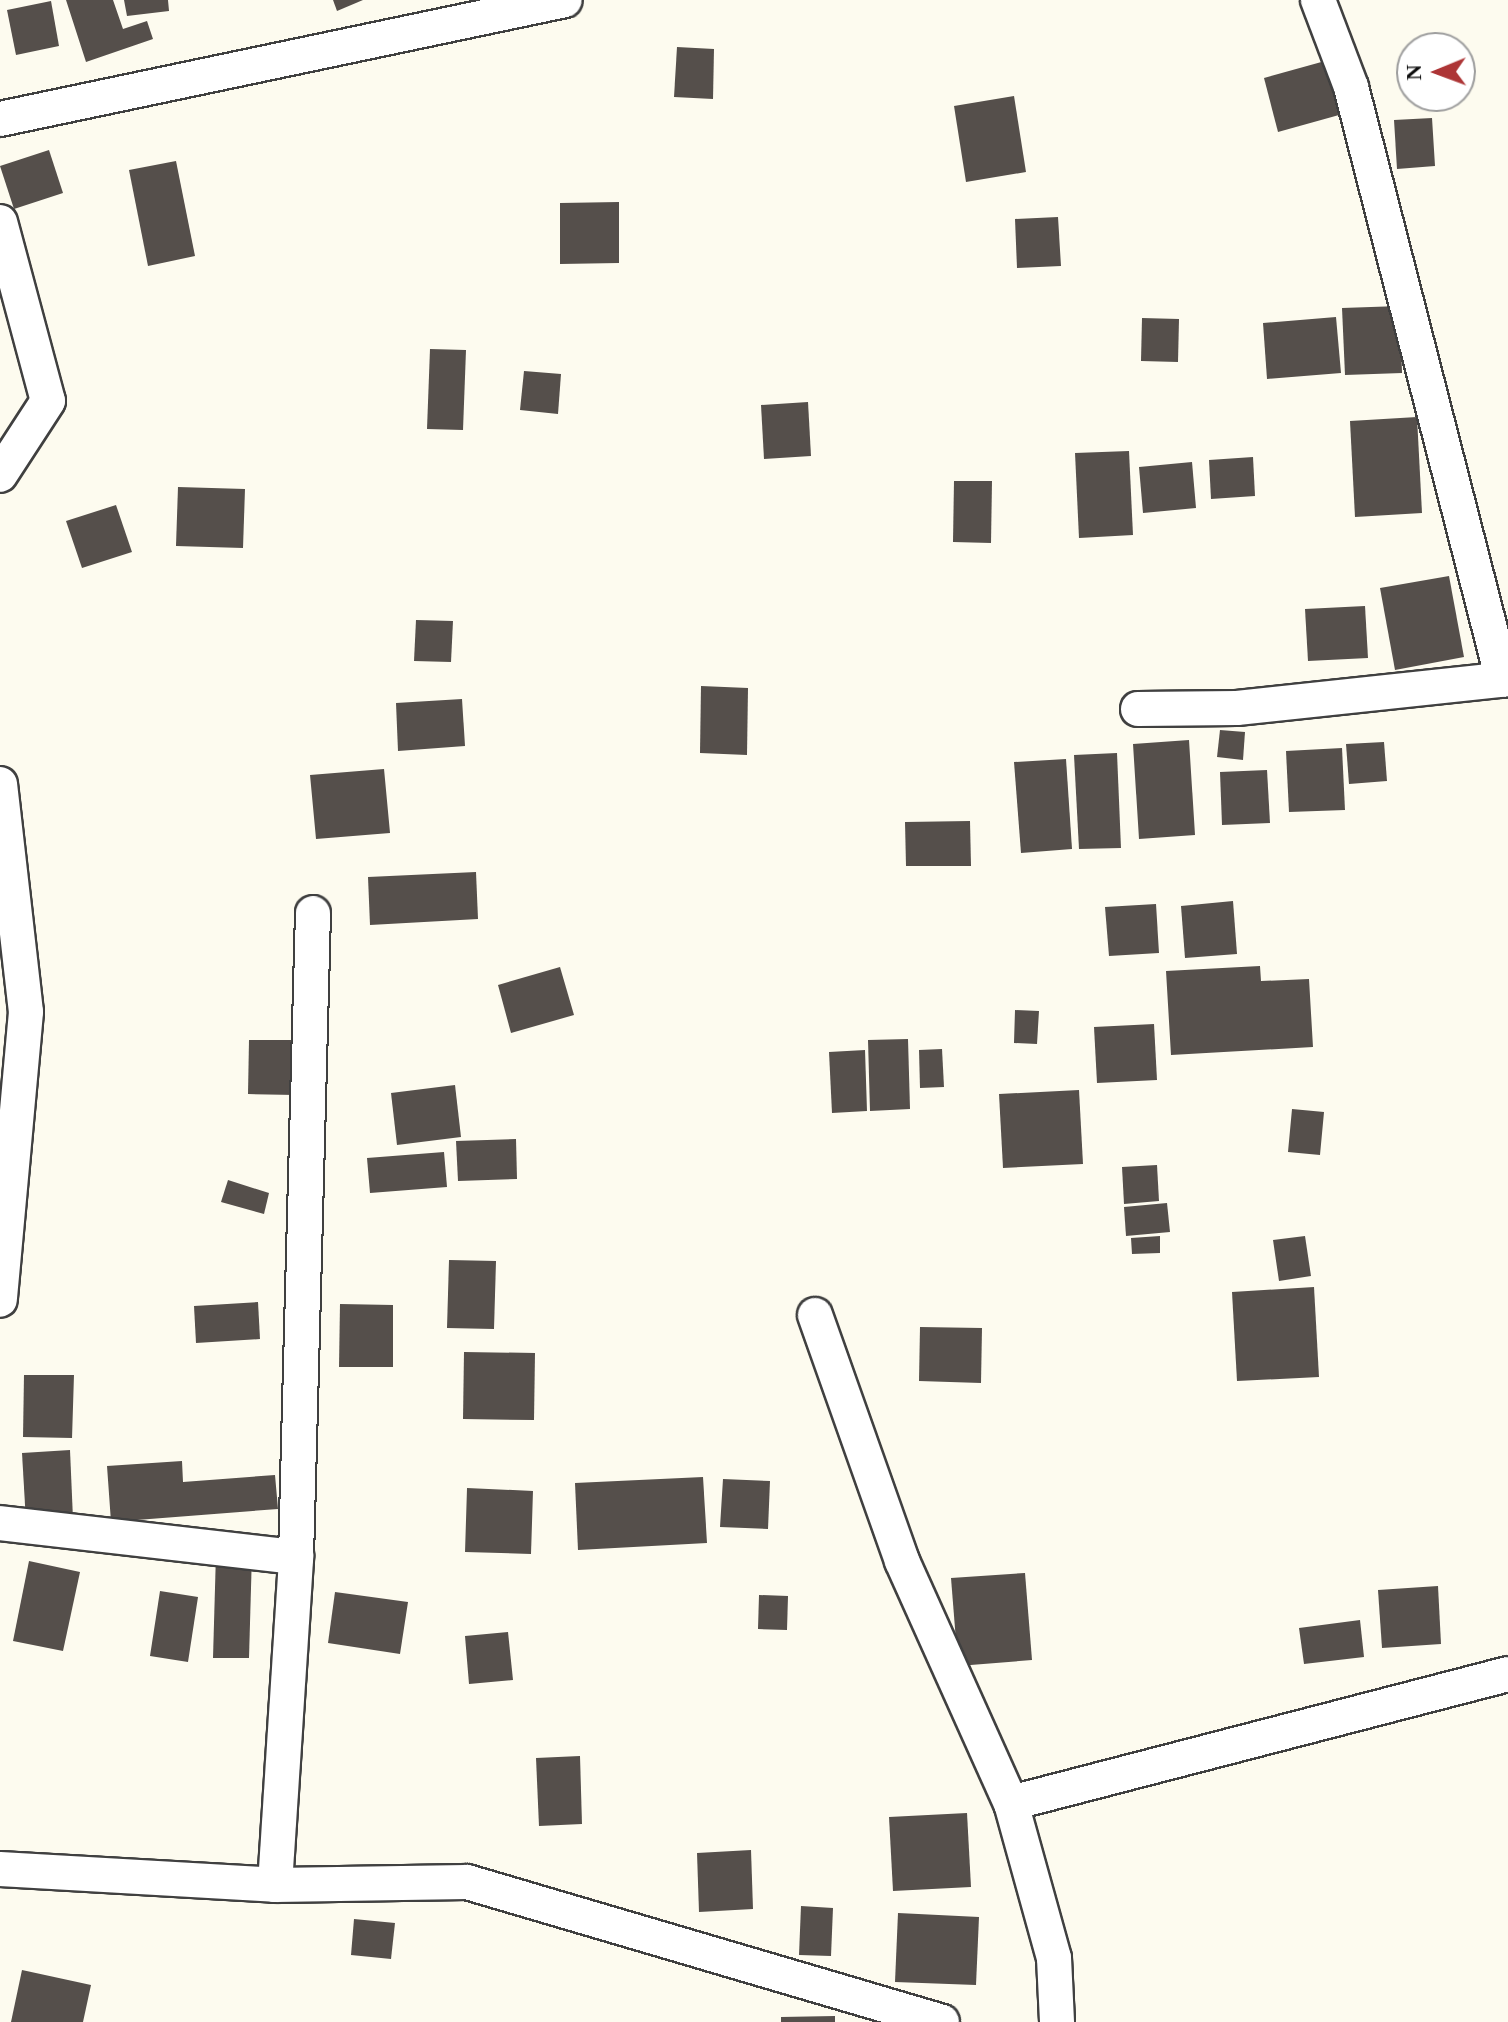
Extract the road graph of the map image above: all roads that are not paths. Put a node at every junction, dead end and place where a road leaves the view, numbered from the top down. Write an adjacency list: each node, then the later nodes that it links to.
1 (565, 0): 3 (street)
2 (1318, 0): 6 (street)
3 (0, 119)
4 (0, 222): 5 (street)
5 (0, 475)
6 (1505, 680): 7 (street)
7 (1138, 709)
8 (0, 784): 10 (street)
9 (313, 913): 13 (street)
10 (0, 1300)
11 (815, 1315): 15 (street)
12 (0, 1523): 13 (street)
13 (296, 1557): 17 (street)
14 (1508, 1674): 15 (street)
15 (1011, 1803): 19 (street)
16 (0, 1869): 17 (street)
17 (275, 1885): 18 (street)
18 (942, 2022)
19 (1057, 2022)

